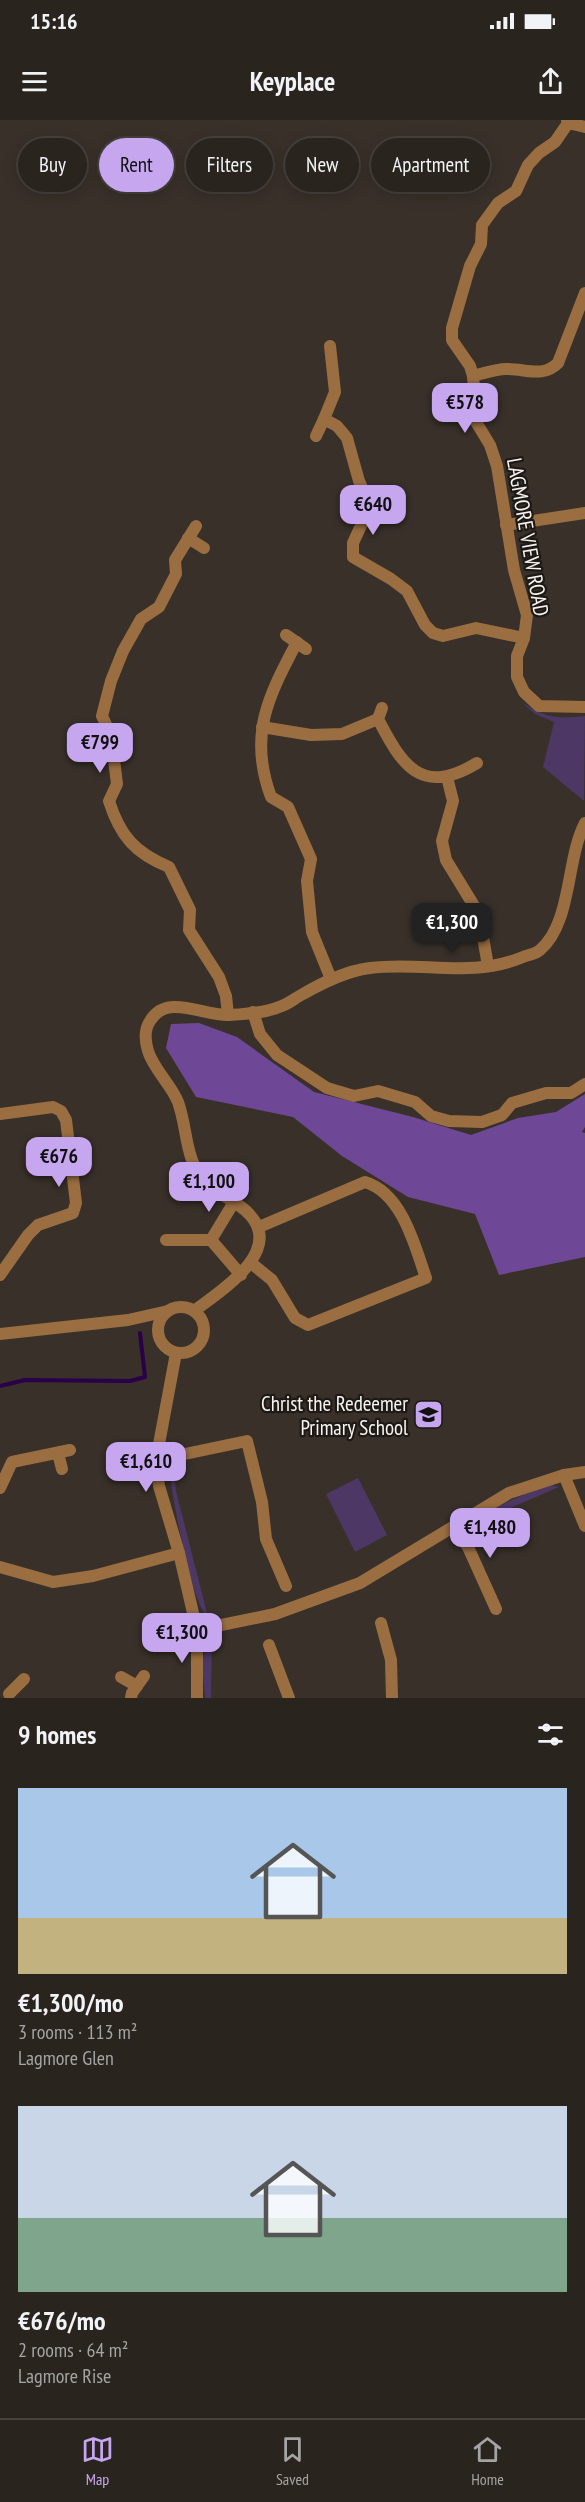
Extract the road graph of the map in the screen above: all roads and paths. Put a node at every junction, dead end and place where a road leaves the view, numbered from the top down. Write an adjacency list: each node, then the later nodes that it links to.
1 (567, 122): 2 (street); 5 (street)
2 (585, 127)
3 (585, 293): 5 (street)
4 (330, 346): 6 (street)
5 (473, 376): 9 (street, LAGMORE VIEW ROAD)
6 (324, 419): 7 (street); 14 (street)
7 (316, 436)
8 (585, 513): 9 (street)
9 (506, 525): 14 (street, LAGMORE VIEW ROAD)
10 (196, 526): 11 (street)
11 (188, 538): 12 (street); 24 (street)
12 (204, 548)
13 (286, 635): 16 (street)
14 (524, 638): 15 (street, LAGMORE VIEW ROAD)
15 (585, 707)
16 (262, 727): 18 (street); 22 (street)
17 (477, 763): 18 (street)
18 (447, 777): 21 (street)
19 (585, 824): 20 (street)
20 (580, 855): 21 (street)
21 (488, 966): 22 (street)
22 (331, 979): 23 (street)
23 (253, 1012): 24 (street); 25 (street)
24 (228, 1015): 27 (street)
25 (585, 1084)
26 (0, 1114): 32 (street)
27 (234, 1202): 28 (street); 30 (street)
28 (258, 1227): 31 (street); 31 (street)
29 (166, 1240): 30 (street)
30 (211, 1240): 33 (street)
31 (251, 1263): 33 (street)
32 (0, 1275)
33 (241, 1275): 35 (street)
34 (168, 1311): 35 (street); 36 (street); 37 (street)
35 (194, 1311): 39 (street)
36 (128, 1320): 37 (street); 38 (street)
37 (158, 1329): 39 (street)
38 (0, 1334)
39 (176, 1353): 40 (street)
40 (156, 1460): 47 (street); 49 (street)
41 (62, 1469): 44 (street)
42 (585, 1472): 43 (street)
43 (564, 1475): 45 (street); 46 (street)
44 (0, 1488)
45 (585, 1526)
46 (454, 1528): 50 (street); 52 (street)
47 (179, 1553): 48 (street); 52 (street)
48 (0, 1567)
49 (286, 1586)
50 (496, 1610)
51 (381, 1623): 61 (street)
52 (196, 1630): 59 (street)
53 (269, 1645): 60 (street)
54 (121, 1677): 58 (street)
55 (24, 1679): 57 (street)
56 (0, 1684): 57 (street)
57 (11, 1696)
58 (131, 1698)
59 (196, 1698)
60 (289, 1698)
61 (392, 1698)

